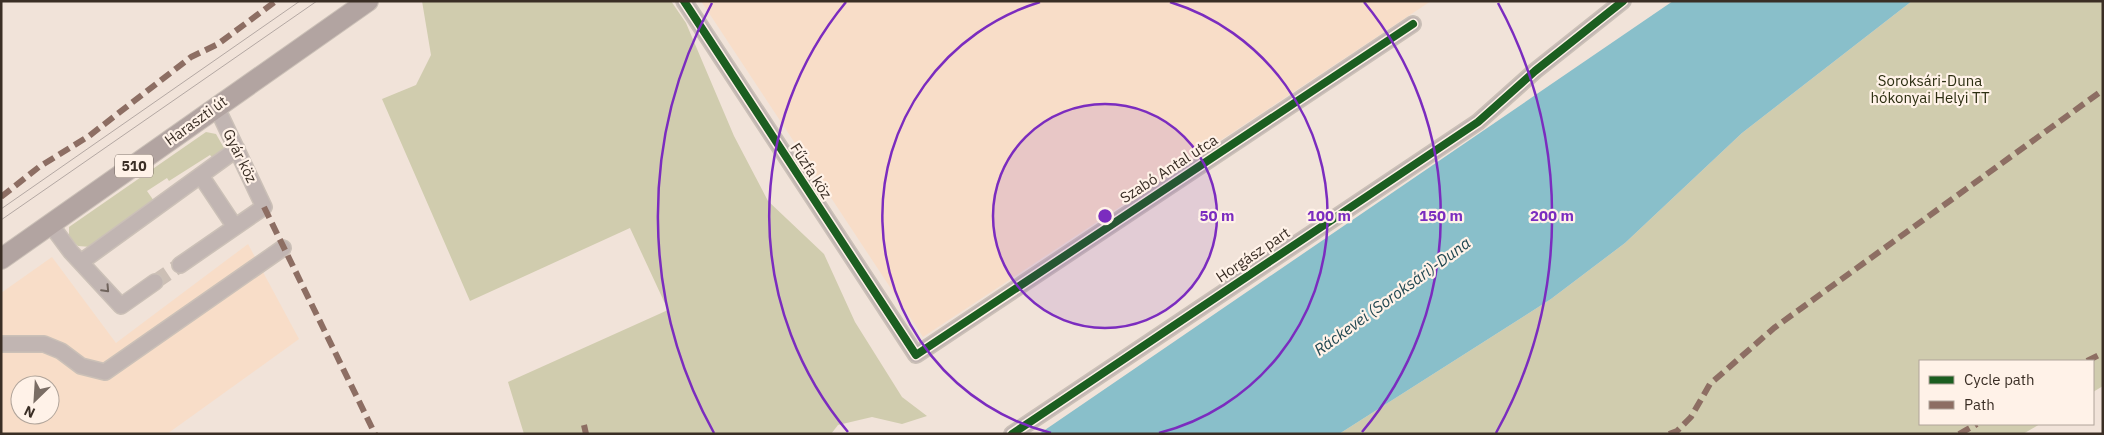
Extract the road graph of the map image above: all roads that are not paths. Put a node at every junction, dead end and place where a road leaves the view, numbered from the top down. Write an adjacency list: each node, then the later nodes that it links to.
1 (368, 1): 5 (main road, Haraszti út / 510)
2 (684, 1): 16 (street, Fűzfa köz)
3 (1623, 1): 17 (street, Horgász part)
4 (1413, 24): 16 (street, Szabó Antal utca)
5 (216, 106): 6 (street, Gyár köz); 8 (main road, Haraszti út / 510)
6 (237, 149): 7 (street); 9 (street, Gyár köz)
7 (201, 176): 9 (street); 12 (street)
8 (51, 225): 11 (main road, Haraszti út / 510); 12 (street)
9 (235, 227): 13 (street)
10 (283, 248): 15 (street)
11 (1, 259)
12 (81, 262): 14 (street, one-way to 14)
13 (180, 265)
14 (155, 282)
15 (1, 344)
16 (916, 355)
17 (1012, 434)

